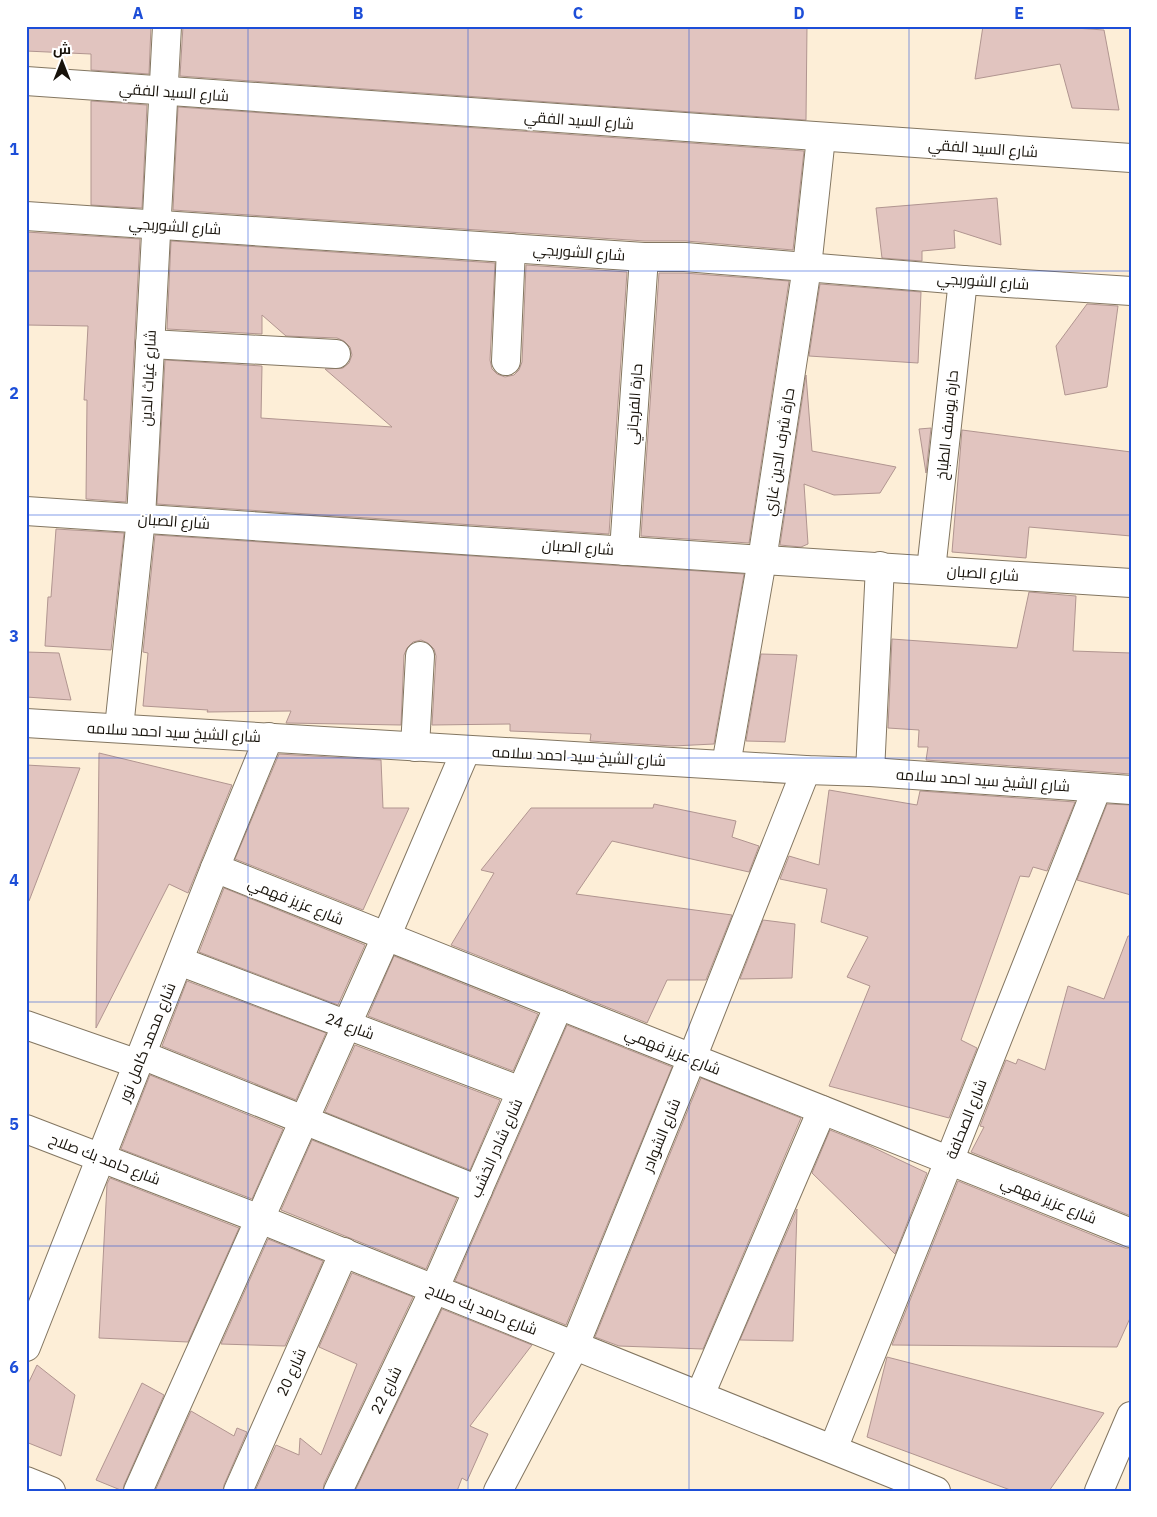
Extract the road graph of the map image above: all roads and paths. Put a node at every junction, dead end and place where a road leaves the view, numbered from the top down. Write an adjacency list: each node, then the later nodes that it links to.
1 (167, 26): 3 (street, شارع غياث الدين)
2 (26, 82): 3 (street, شارع السيد الفقي)
3 (164, 91): 4 (street, شارع السيد الفقي); 7 (street, شارع غياث الدين)
4 (821, 137): 5 (street, شارع السيد الفقي); 10 (street, حارة شرف الدين غازي)
5 (1131, 158)
6 (26, 216): 7 (street, شارع الشوربجي)
7 (156, 224): 8 (street, شارع الشوربجي); 13 (street, شارع غياث الدين)
8 (511, 248): 9 (street, شارع الشوربجي); 15 (street)
9 (644, 257): 10 (street, شارع الشوربجي); 18 (street, حارة الفرجاني)
10 (807, 267): 11 (street, شارع الشوربجي); 19 (street, حارة شرف الدين غازي)
11 (963, 280): 12 (street, شارع الشوربجي); 21 (street, حارة يوسف الطباخ)
12 (1131, 291)
13 (150, 344): 14 (street); 17 (street, شارع غياث الدين)
14 (336, 354)
15 (506, 361)
16 (26, 511): 17 (street, شارع الصبان)
17 (141, 518): 18 (street, شارع الصبان); 25 (street, شارع غياث الدين)
18 (624, 551): 19 (street, شارع الصبان)
19 (762, 560): 20 (street, شارع الصبان); 29 (street, حارة شرف الدين غازي)
20 (880, 566): 21 (street, شارع الصبان); 31 (street)
21 (930, 570): 22 (street, شارع الصبان)
22 (1131, 583)
23 (420, 656): 27 (street)
24 (26, 723): 25 (street, شارع الشيخ سيد احمد سلامه)
25 (119, 728): 26 (street, شارع الشيخ سيد احمد سلامه)
26 (269, 738): 27 (street, شارع الشيخ سيد احمد سلامه); 34 (street, شارع محمد كامل نور)
27 (415, 747): 28 (street, شارع الشيخ سيد احمد سلامه)
28 (466, 750): 29 (street, شارع الشيخ سيد احمد سلامه); 35 (street)
29 (726, 766): 30 (street, شارع الشيخ سيد احمد سلامه)
30 (806, 770): 31 (street, شارع الشيخ سيد احمد سلامه); 40 (street, شارع الشوادر)
31 (870, 772): 32 (street, شارع الشيخ سيد احمد سلامه)
32 (1097, 788): 33 (street, شارع الشيخ سيد احمد سلامه); 47 (street, شارع الصحافة)
33 (1131, 790)
34 (215, 868): 35 (street, شارع عزيز فهمي); 36 (street, شارع محمد كامل نور)
35 (386, 936): 37 (street, شارع عزيز فهمي); 39 (street)
36 (178, 962): 39 (street, شارع 24); 41 (street, شارع محمد كامل نور)
37 (559, 1005): 40 (street, شارع عزيز فهمي); 42 (street, شارع شادر الخشب)
38 (26, 1024): 41 (street)
39 (347, 1025): 42 (street, شارع 24); 44 (street)
40 (692, 1058): 43 (street, شارع عزيز فهمي); 53 (street, شارع الشوادر)
41 (140, 1060): 44 (street); 46 (street, شارع محمد كامل نور)
42 (521, 1091): 48 (street, شارع شادر الخشب)
43 (822, 1110): 47 (street, شارع عزيز فهمي); 55 (street)
44 (304, 1120): 48 (street); 49 (street)
45 (26, 1129): 46 (street, شارع حامد بك صلاح)
46 (100, 1158): 49 (street, شارع حامد بك صلاح); 54 (street, شارع محمد كامل نور)
47 (950, 1161): 50 (street, شارع عزيز فهمي); 57 (street, شارع الصحافة)
48 (478, 1190): 52 (street, شارع شادر الخشب)
49 (260, 1219): 51 (street, شارع حامد بك صلاح); 60 (street)
50 (1131, 1233)
51 (344, 1252): 52 (street, شارع حامد بك صلاح); 61 (street, شارع 20)
52 (434, 1290): 53 (street, شارع حامد بك صلاح); 62 (street, شارع 22)
53 (575, 1345): 55 (street, شارع حامد بك صلاح); 63 (street, شارع الشوادر)
54 (26, 1347)
55 (700, 1396): 57 (street, شارع حامد بك صلاح)
56 (1131, 1416): 65 (street)
57 (833, 1449): 64 (street, شارع حامد بك صلاح)
58 (26, 1480): 59 (street)
59 (51, 1491)
60 (138, 1491)
61 (238, 1491)
62 (338, 1491)
63 (498, 1491)
64 (936, 1491)
65 (1099, 1491)

